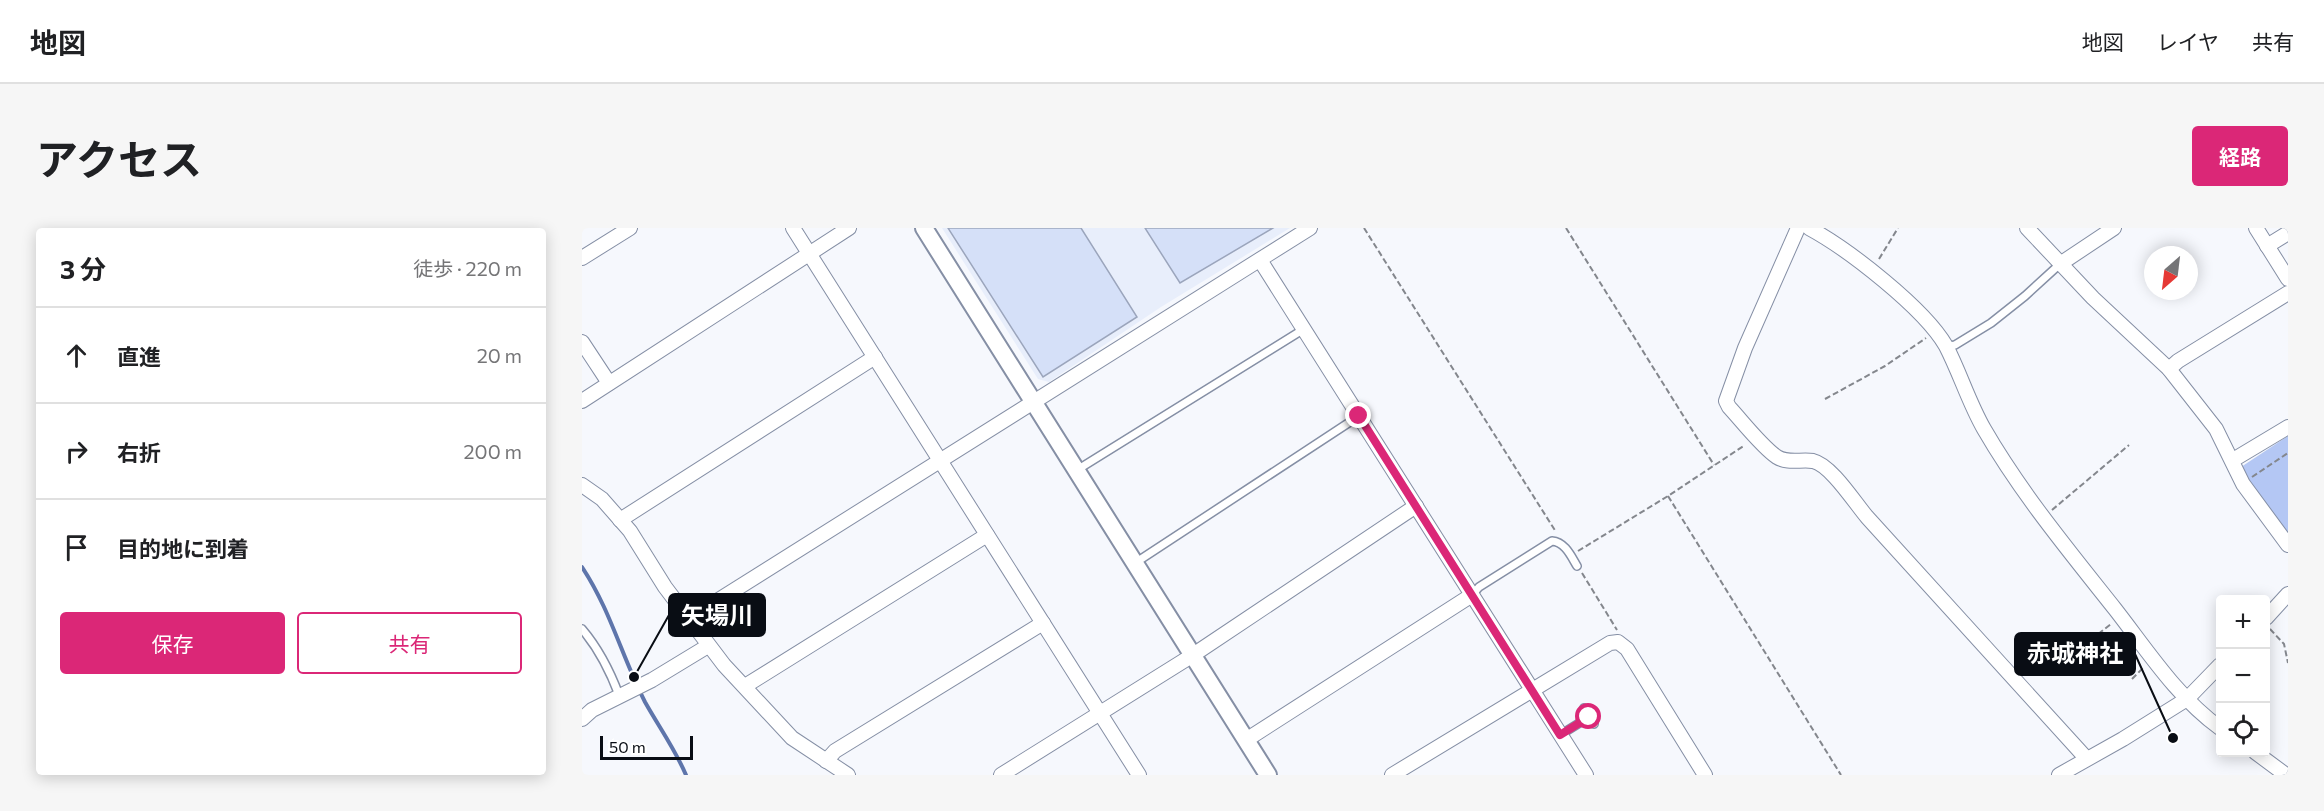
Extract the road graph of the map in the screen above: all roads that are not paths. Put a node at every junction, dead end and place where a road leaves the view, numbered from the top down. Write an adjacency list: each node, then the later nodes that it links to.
1 (630, 228): 14 (street)
2 (793, 228): 13 (street)
3 (849, 228): 13 (street)
4 (924, 228): 26 (street)
5 (1310, 228): 15 (street)
6 (1798, 228): 61 (street)
7 (1809, 228): 21 (street)
8 (2027, 228): 16 (street)
9 (2114, 228): 16 (street)
10 (2256, 228): 12 (street)
11 (2288, 233): 12 (street)
12 (2267, 246): 17 (street)
13 (809, 254): 22 (street); 24 (street)
14 (582, 258)
15 (1260, 260): 19 (street); 26 (street)
16 (2060, 264): 21 (lane); 23 (street)
17 (2288, 279)
18 (2288, 293): 23 (street)
19 (1304, 329): 27 (street); 31 (lane)
20 (582, 342): 24 (street)
21 (1946, 347): 51 (street)
22 (875, 357): 30 (street); 34 (street)
23 (2169, 369): 29 (street)
24 (609, 383): 25 (street)
25 (582, 401)
26 (1033, 402): 30 (street); 31 (street)
27 (1359, 416): 33 (street); 37 (lane)
28 (2288, 427): 29 (street)
29 (2233, 460): 36 (street)
30 (940, 461): 35 (street); 42 (street)
31 (1077, 471): 37 (street)
32 (582, 485): 34 (street)
33 (1416, 506): 40 (street); 46 (street)
34 (620, 520): 42 (street)
35 (987, 535): 43 (street); 48 (street)
36 (2288, 545)
37 (1135, 563): 46 (street)
38 (1577, 566): 40 (lane)
39 (2288, 594): 41 (street)
40 (1472, 595): 49 (street); 59 (street)
41 (2270, 613)
42 (690, 618): 45 (street)
43 (1043, 622): 53 (street); 62 (street)
44 (582, 629): 50 (lane)
45 (708, 646): 48 (street); 50 (street)
46 (1193, 655): 53 (street); 59 (street)
47 (2216, 669): 51 (street)
48 (745, 686): 62 (street)
49 (1532, 690): 58 (street); 67 (street); 69 (street)
50 (622, 694): 55 (street)
51 (2187, 699): 57 (street); 61 (street)
52 (1584, 708): 54 (lane)
53 (1100, 712): 64 (street); 65 (street)
54 (1589, 717): 56 (lane); 58 (lane)
55 (582, 719)
56 (1594, 724)
57 (2216, 724)
58 (1560, 735): 68 (street)
59 (1246, 740): 66 (street)
60 (2261, 757): 71 (street)
61 (2086, 758): 70 (street)
62 (826, 760): 63 (street)
63 (848, 775)
64 (1001, 775)
65 (1139, 775)
66 (1268, 775)
67 (1392, 775)
68 (1586, 775)
69 (1705, 775)
70 (2059, 775)
71 (2286, 775)

